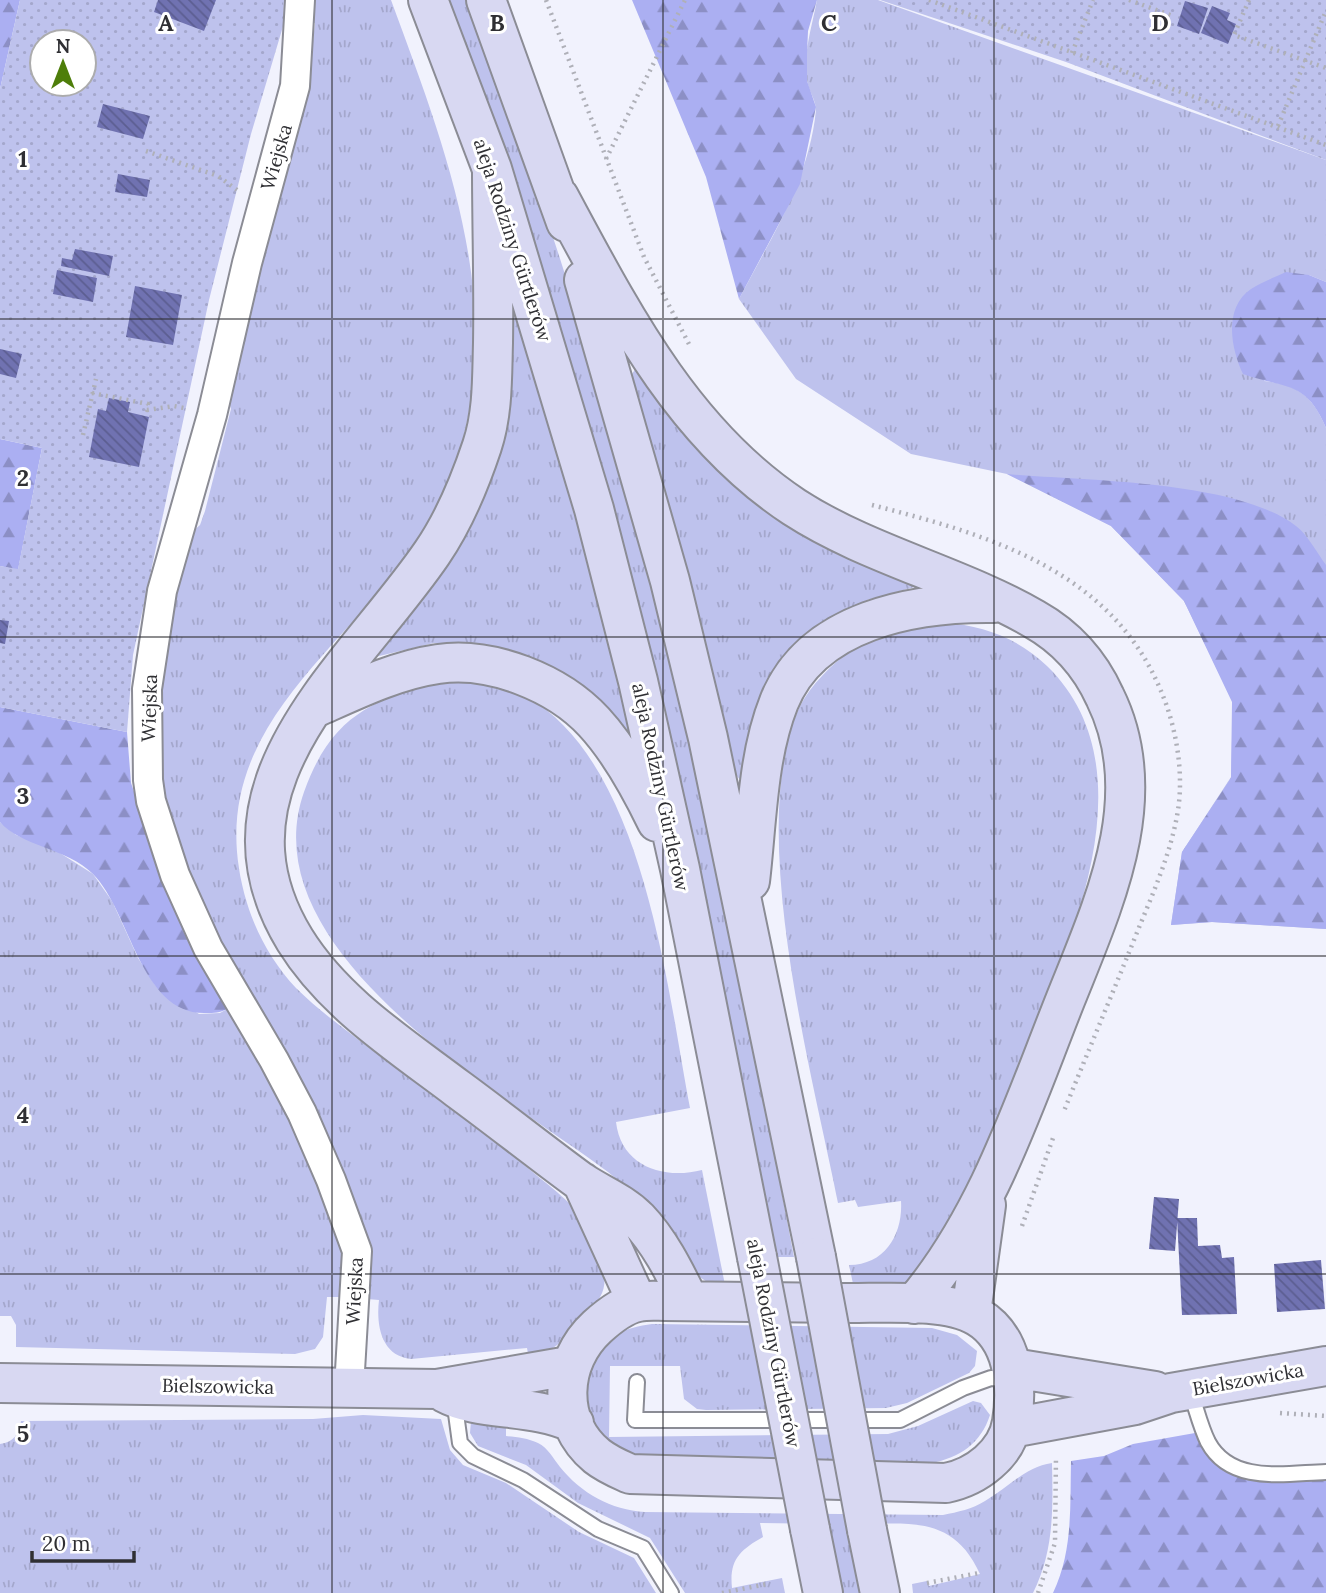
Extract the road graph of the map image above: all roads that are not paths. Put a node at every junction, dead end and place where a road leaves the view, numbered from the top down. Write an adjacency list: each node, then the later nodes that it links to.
1 (300, 0): 21 (street, Wiejska)
2 (428, 0): 4 (main road, aleja Rodziny Gürtlerów)
3 (486, 0): 5 (main road)
4 (492, 169): 7 (main road); 8 (main road, aleja Rodziny Gürtlerów)
5 (559, 197): 6 (main road); 9 (main road)
6 (1001, 603): 9 (main road); 11 (main road)
7 (315, 708): 8 (main road); 10 (main road)
8 (680, 869): 28 (main road, aleja Rodziny Gürtlerów, bridge)
9 (746, 915): 29 (main road, bridge)
10 (582, 1182): 12 (main road); 13 (main road)
11 (988, 1192): 14 (main road); 15 (main road)
12 (689, 1301): 13 (main road); 14 (main road)
13 (637, 1302): 16 (main road)
14 (914, 1304): 15 (main road)
15 (971, 1313): 18 (main road)
16 (569, 1366): 23 (main road); 24 (main road)
17 (1326, 1366): 22 (main road, Bielszowicka)
18 (1013, 1373): 19 (lane); 22 (main road); 25 (main road)
19 (637, 1382)
20 (0, 1383): 21 (main road, Bielszowicka)
21 (349, 1388): 23 (main road, Bielszowicka)
22 (1180, 1391): 25 (main road); 26 (lane)
23 (445, 1393): 24 (main road); 27 (lane)
24 (574, 1423): 25 (main road)
25 (1011, 1428)
26 (1326, 1472)
27 (671, 1593)
28 (822, 1593)
29 (880, 1593)

